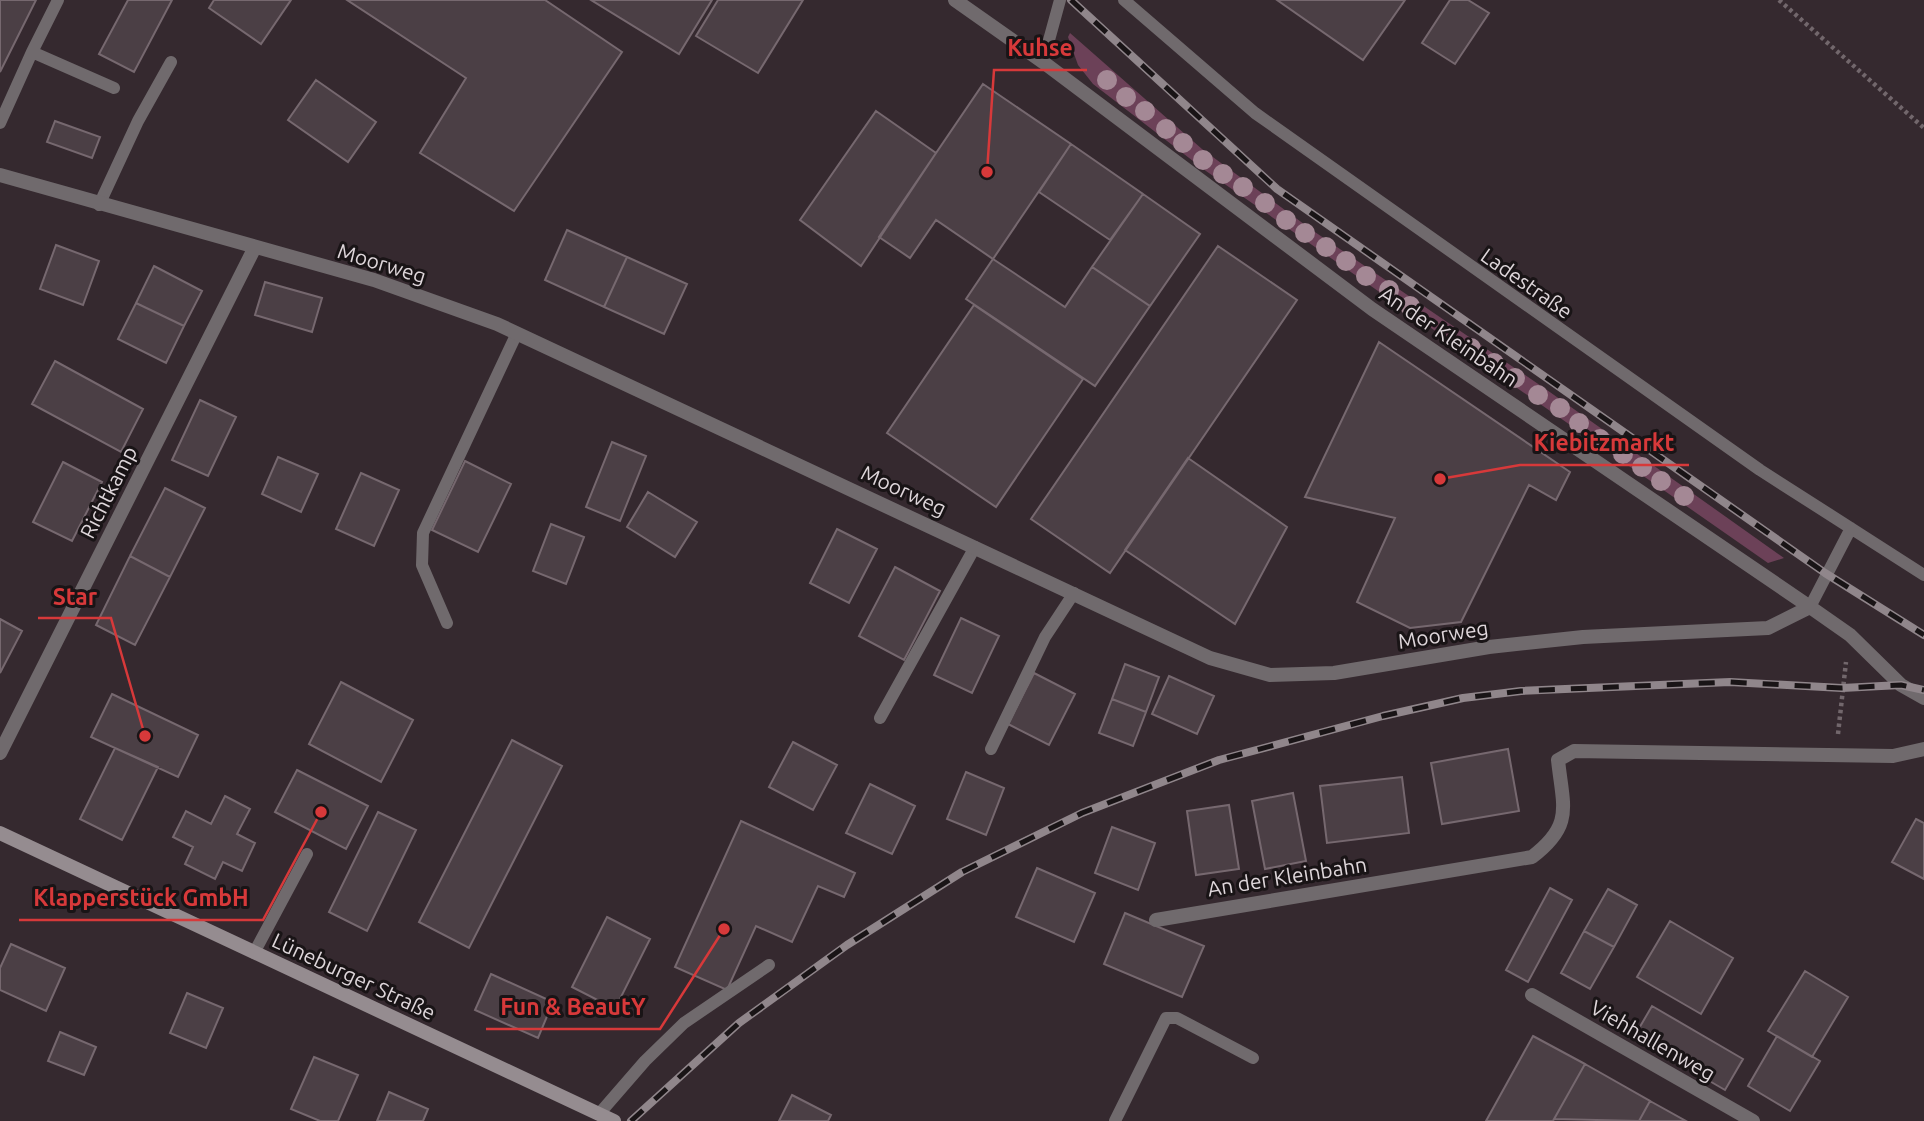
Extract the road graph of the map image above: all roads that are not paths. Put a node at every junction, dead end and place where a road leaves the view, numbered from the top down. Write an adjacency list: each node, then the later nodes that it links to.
1 (58, 0): 5 (lane)
2 (955, 0): 6 (street, An der Kleinbahn)
3 (1059, 0): 6 (lane)
4 (1124, 0): 14 (lane, Ladestraße)
5 (32, 52): 8 (lane); 9 (lane)
6 (1043, 61): 18 (street, An der Kleinbahn)
7 (171, 62): 11 (lane)
8 (114, 88)
9 (0, 123)
10 (0, 175): 11 (street, Moorweg)
11 (99, 205): 12 (street, Moorweg)
12 (254, 249): 13 (street, Moorweg); 24 (street, Richtkamp)
13 (517, 333): 15 (street, Moorweg); 19 (lane)
14 (1851, 528): 16 (lane, Ladestraße); 18 (lane)
15 (975, 547): 17 (street, Moorweg); 21 (lane)
16 (1924, 575)
17 (1074, 593): 18 (street, Moorweg); 23 (lane)
18 (1810, 607): 20 (street, An der Kleinbahn)
19 (447, 622)
20 (1924, 698)
21 (880, 718)
22 (1924, 748): 27 (street, An der Kleinbahn)
23 (991, 749)
24 (0, 753)
25 (0, 833): 28 (main road, Lüneburger Straße)
26 (307, 854): 28 (lane)
27 (1156, 920)
28 (254, 953): 32 (main road, Lüneburger Straße)
29 (769, 965): 32 (lane)
30 (1532, 995): 35 (street, Viehhallenweg)
31 (1254, 1058): 34 (lane)
32 (599, 1114): 33 (main road, Lüneburger Straße)
33 (614, 1121)
34 (1115, 1121)
35 (1753, 1121)

